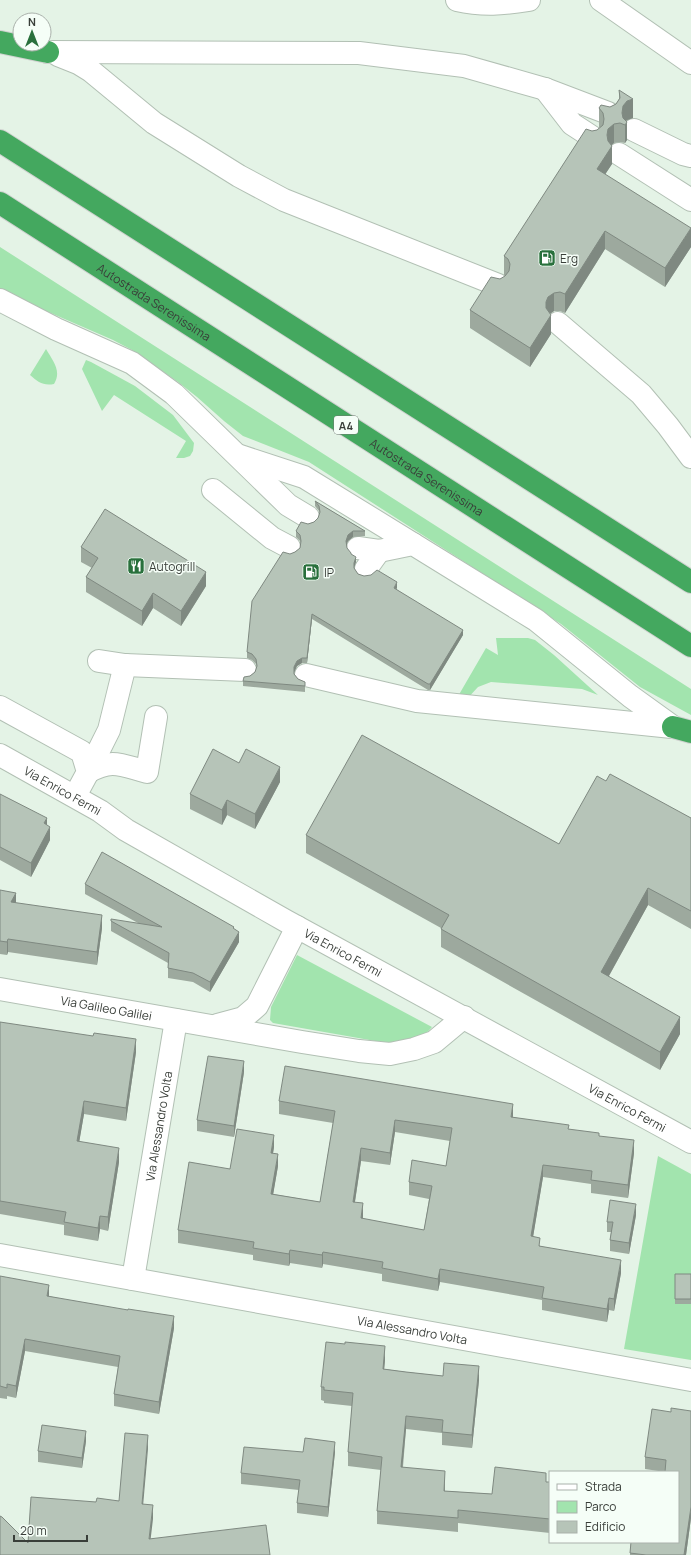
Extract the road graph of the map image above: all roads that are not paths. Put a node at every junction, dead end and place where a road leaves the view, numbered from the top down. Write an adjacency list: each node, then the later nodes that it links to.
1 (456, 0): 2 (street)
2 (530, 0)
3 (601, 0): 7 (street)
4 (0, 42): 5 (highway)
5 (12, 44)
6 (48, 52): 8 (street); 17 (street)
7 (691, 63)
8 (545, 89): 9 (street); 11 (street)
9 (608, 113)
10 (634, 130): 14 (street)
11 (592, 137)
12 (0, 141): 27 (highway)
13 (619, 154): 15 (street)
14 (691, 156)
15 (691, 200)
16 (0, 203): 28 (highway, Autostrada Serenissima / A4)
17 (498, 285)
18 (0, 300): 20 (street)
19 (558, 323): 21 (street)
20 (235, 455): 23 (street); 24 (street)
21 (691, 457)
22 (213, 490): 25 (street)
23 (308, 517)
24 (413, 544): 26 (street); 35 (street)
25 (289, 547)
26 (366, 569)
27 (691, 582)
28 (691, 646)
29 (99, 661): 30 (street)
30 (125, 665): 31 (street); 37 (street)
31 (245, 670)
32 (306, 675): 35 (street)
33 (0, 706): 37 (street)
34 (156, 717): 37 (street)
35 (682, 730)
36 (0, 755): 38 (street, Via Enrico Fermi)
37 (88, 772): 38 (street)
38 (75, 796): 39 (street, Via Enrico Fermi)
39 (298, 927): 41 (street, Via Galileo Galilei); 42 (street, Via Enrico Fermi)
40 (0, 989): 43 (street, Via Galileo Galilei)
41 (257, 1006): 44 (street, Via Galileo Galilei); 45 (street, Via Galileo Galilei)
42 (464, 1017): 45 (street, Via Galileo Galilei); 46 (street, Via Enrico Fermi)
43 (176, 1020): 44 (street, Via Galileo Galilei); 48 (street, Via Alessandro Volta)
44 (212, 1027): 45 (street, Via Galileo Galilei)
45 (280, 1038)
46 (691, 1142)
47 (0, 1255): 48 (street, Via Alessandro Volta)
48 (133, 1279): 49 (street, Via Alessandro Volta)
49 (691, 1380)

